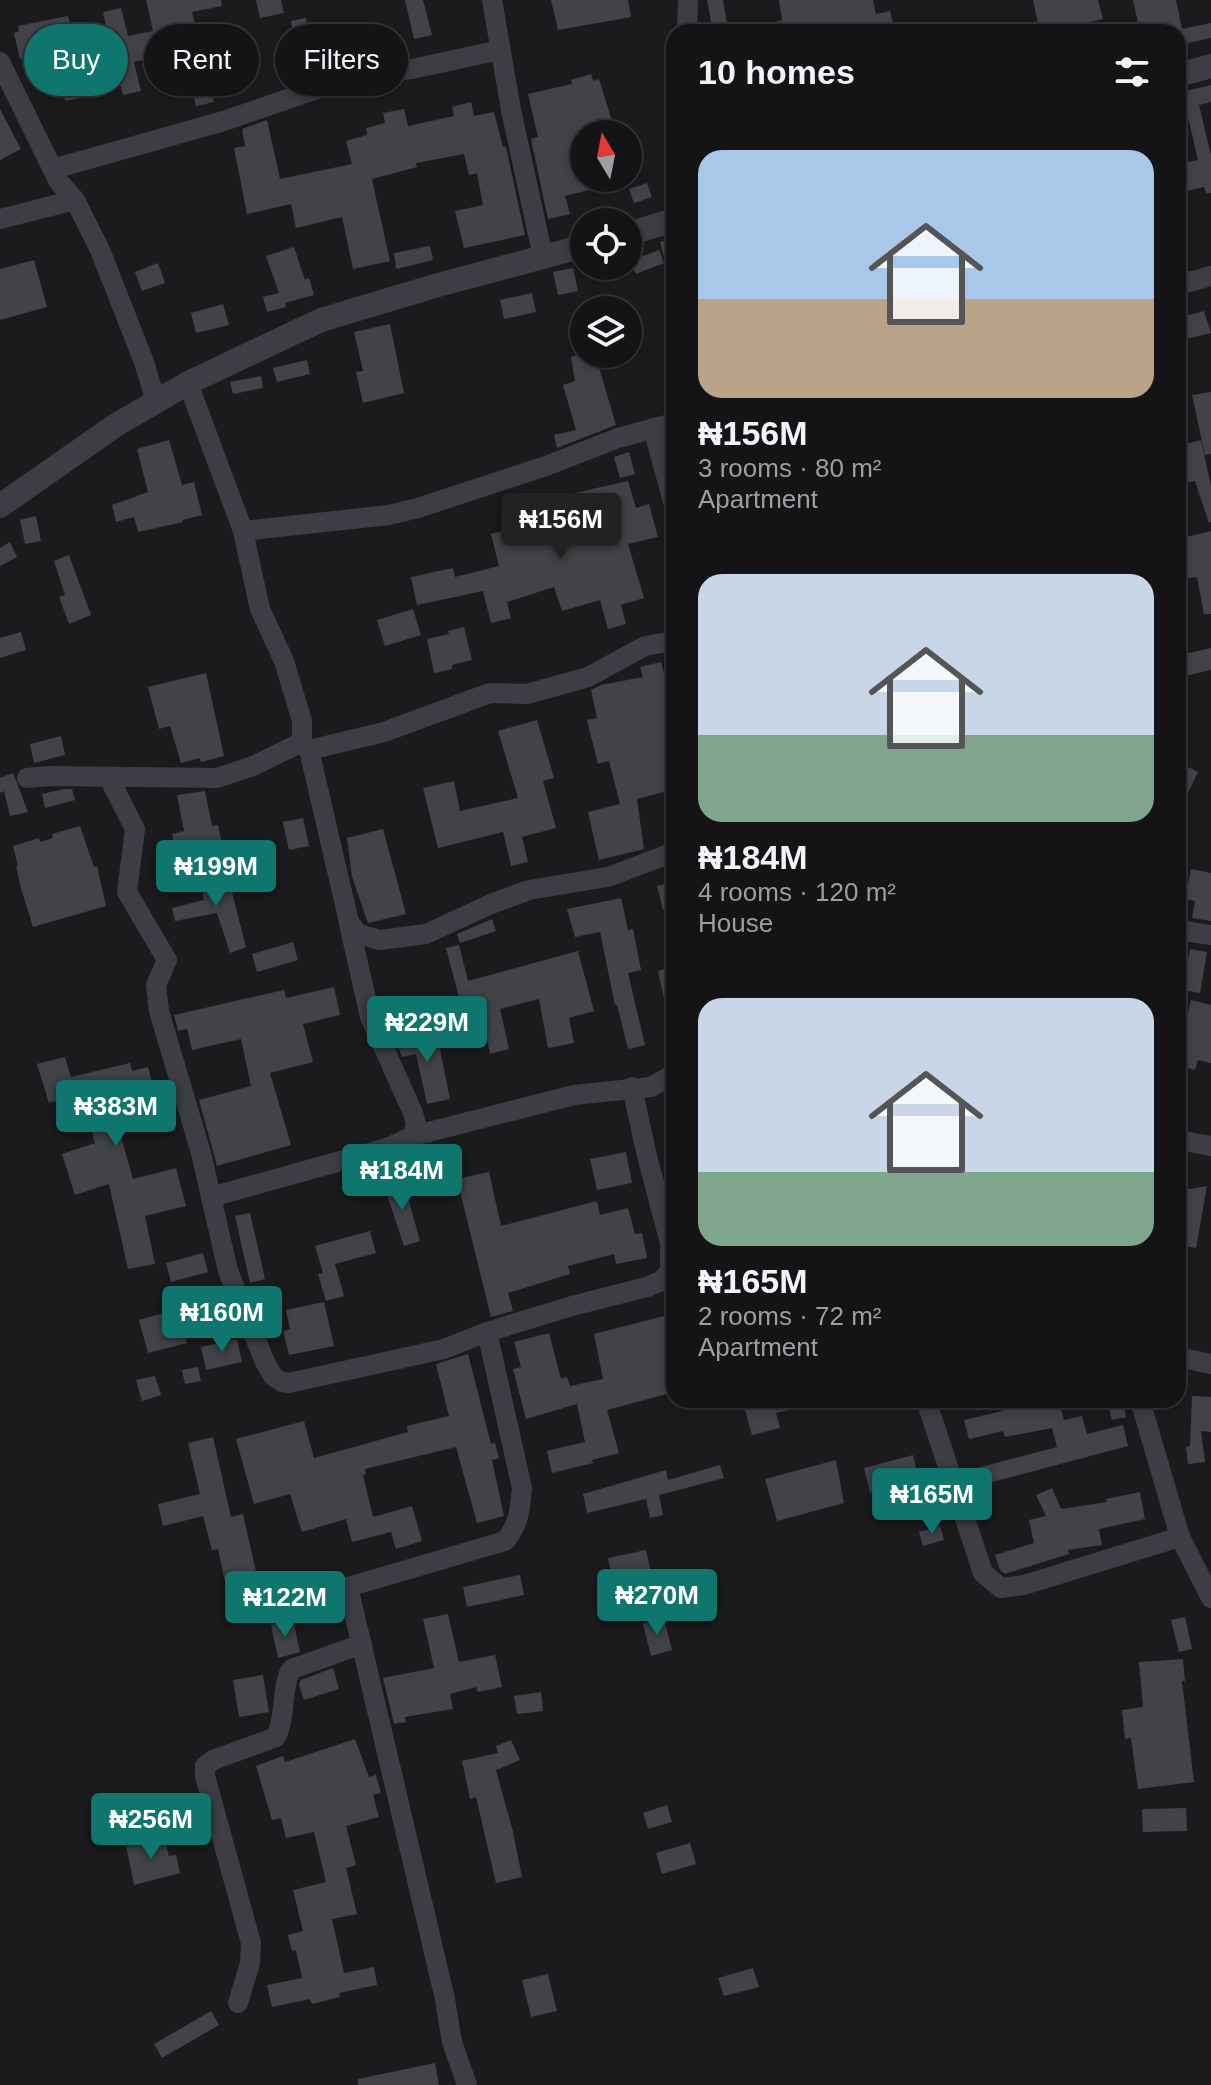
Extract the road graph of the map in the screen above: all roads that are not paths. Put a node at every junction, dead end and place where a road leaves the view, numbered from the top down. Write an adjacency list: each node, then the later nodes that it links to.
1 (492, 0): 4 (street)
2 (688, 0): 3 (street)
3 (687, 24)
4 (500, 50): 8 (street); 14 (street)
5 (0, 62): 8 (street)
6 (1211, 66): 7 (street)
7 (1186, 73)
8 (53, 169): 9 (street)
9 (75, 200): 10 (street); 18 (street)
10 (0, 219)
11 (666, 222): 12 (street)
12 (642, 230)
13 (570, 250): 14 (street)
14 (543, 257): 17 (street)
15 (1211, 276): 16 (street)
16 (1186, 283)
17 (188, 383): 18 (street); 23 (street)
18 (156, 402): 22 (street)
19 (666, 425): 20 (street)
20 (653, 428): 21 (street); 23 (street)
21 (666, 476)
22 (0, 506)
23 (243, 531): 25 (street)
24 (666, 642): 25 (street)
25 (305, 746): 27 (street); 29 (street)
26 (27, 778): 27 (street)
27 (109, 778): 37 (street)
28 (666, 855): 29 (street)
29 (349, 922): 34 (street)
30 (1186, 931): 31 (street)
31 (1211, 935)
32 (666, 1079): 33 (street)
33 (632, 1087): 34 (street); 38 (street)
34 (413, 1136): 37 (street)
35 (1186, 1141): 36 (street)
36 (1211, 1146)
37 (211, 1197): 40 (street)
38 (666, 1228)
39 (666, 1275): 40 (street)
40 (487, 1332): 46 (street)
41 (1186, 1359): 42 (street)
42 (1211, 1364)
43 (929, 1408): 45 (street)
44 (1142, 1408): 45 (street)
45 (1180, 1537): 47 (street)
46 (348, 1587): 48 (street); 49 (street)
47 (1211, 1598)
48 (243, 1612)
49 (362, 1644): 50 (street); 51 (street)
50 (238, 2003)
51 (467, 2085)

